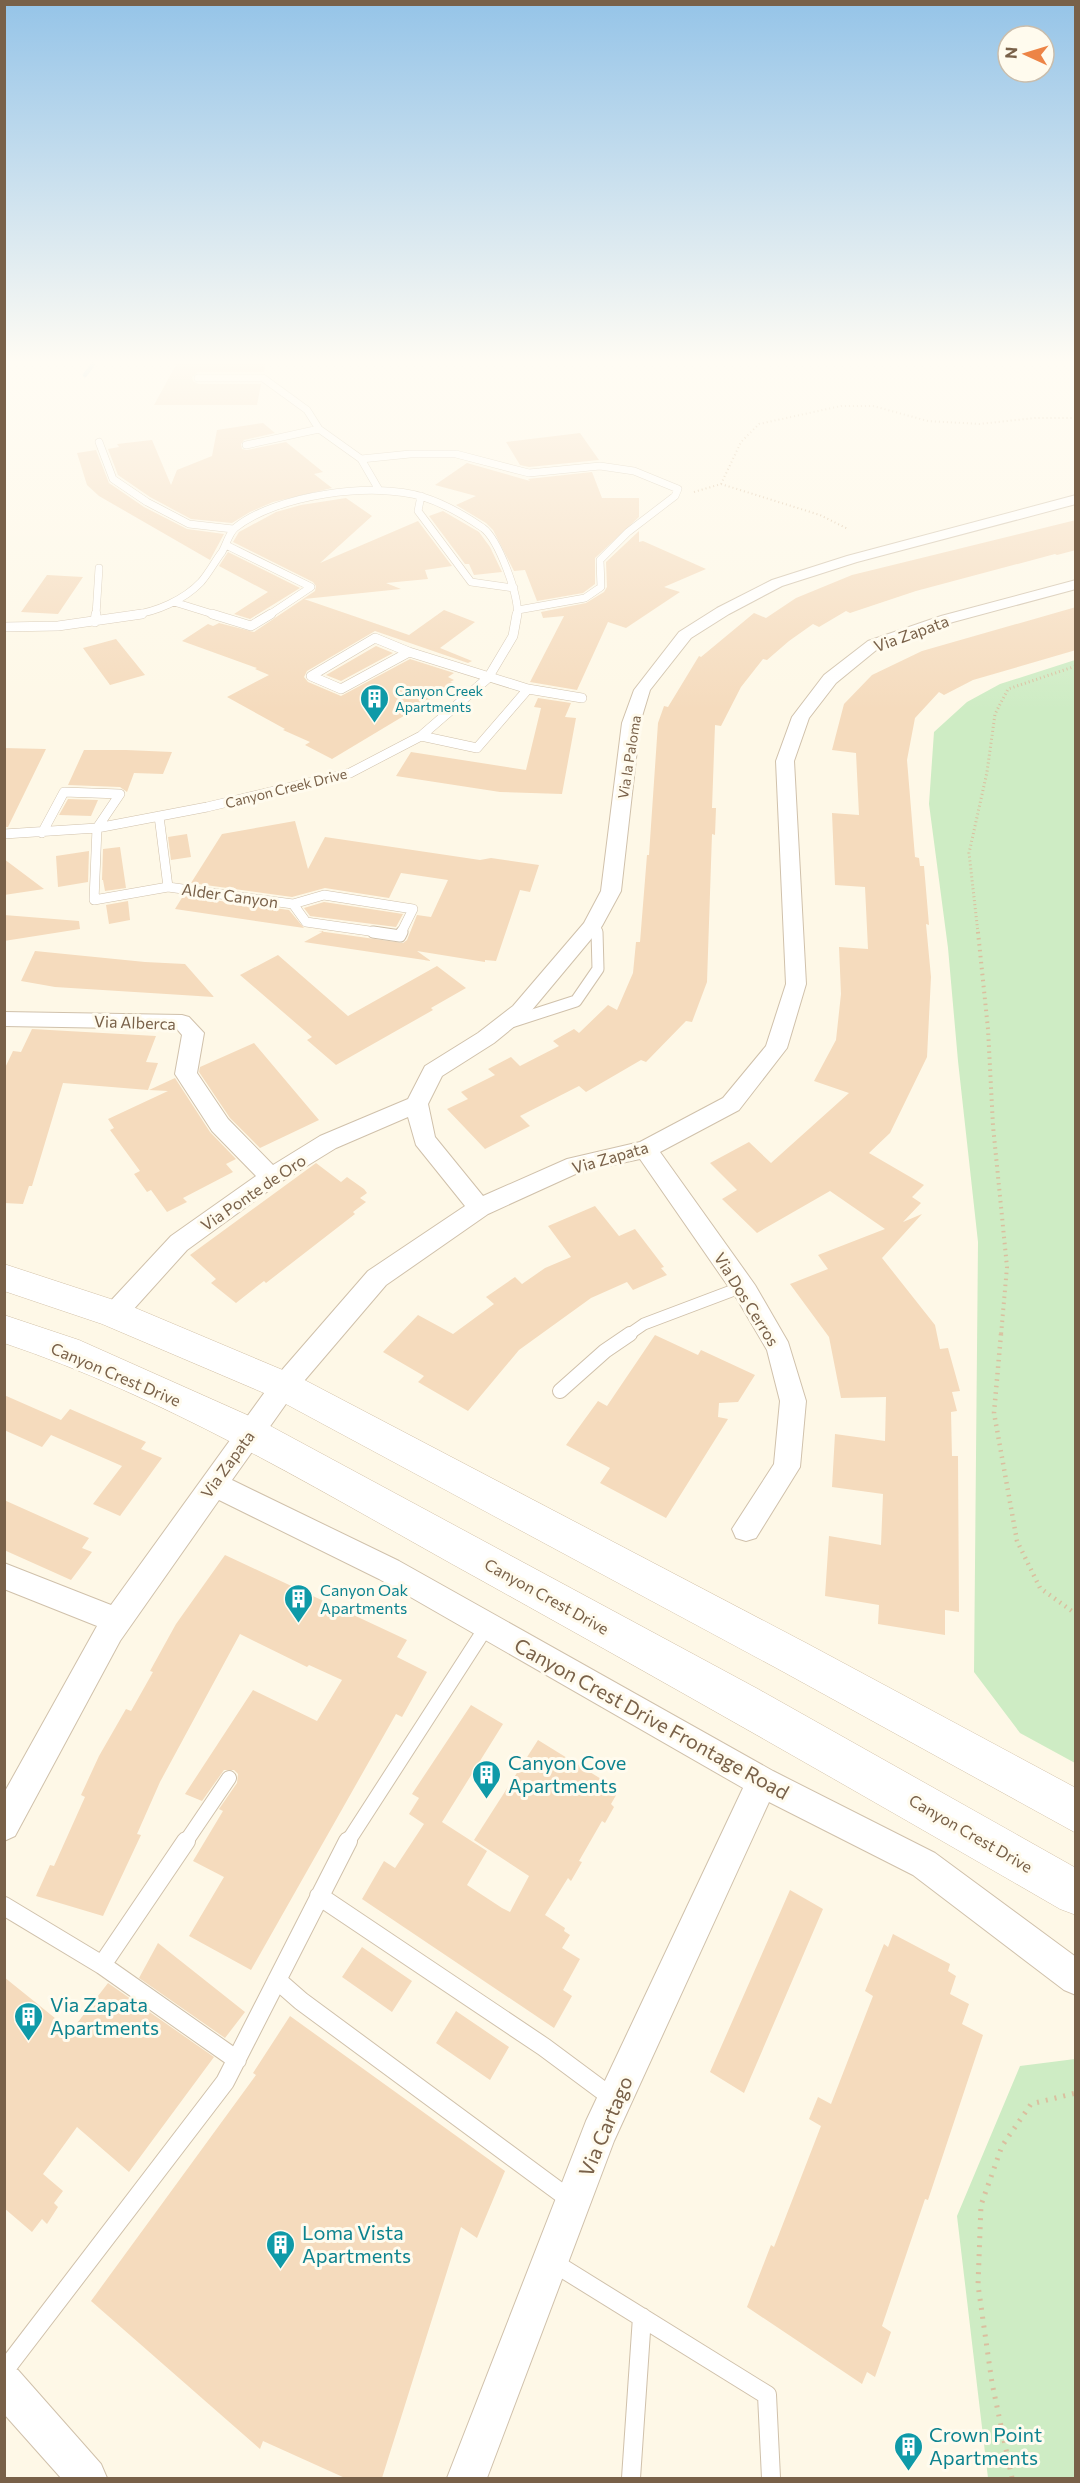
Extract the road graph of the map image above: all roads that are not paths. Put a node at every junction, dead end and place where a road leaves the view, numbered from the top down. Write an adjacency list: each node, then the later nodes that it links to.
1 (113, 479): 7 (lane)
2 (373, 479): 4 (lane)
3 (653, 479): 13 (lane)
4 (379, 490): 5 (lane, Canyon Creek Drive); 7 (lane, Canyon Creek Drive)
5 (421, 496): 11 (lane, Canyon Creek Drive); 11 (lane)
6 (1076, 499): 27 (street, Via la Paloma)
7 (233, 530): 8 (lane)
8 (226, 545): 12 (lane); 12 (lane)
9 (99, 568): 14 (lane)
10 (1076, 584): 31 (street, Via Zapata)
11 (514, 588): 13 (lane, Canyon Creek Drive)
12 (174, 602): 14 (lane)
13 (518, 610): 17 (lane, Canyon Creek Drive)
14 (95, 622): 15 (lane)
15 (4, 627)
16 (409, 652): 16 (lane); 17 (lane)
17 (488, 678): 18 (lane); 20 (lane, Canyon Creek Drive)
18 (528, 689): 19 (lane); 20 (lane)
19 (582, 698)
20 (421, 736): 21 (lane, Canyon Creek Drive)
21 (159, 816): 22 (lane, Canyon Creek Drive); 25 (lane, Alder Canyon)
22 (97, 828): 23 (lane, Canyon Creek Drive); 23 (lane); 25 (lane, Alder Canyon)
23 (42, 833): 24 (lane, Canyon Creek Drive)
24 (4, 834)
25 (168, 887): 26 (lane, Alder Canyon)
26 (293, 904): 26 (lane, Alder Canyon)
27 (596, 918): 29 (street, Via la Paloma); 29 (lane)
28 (4, 1019): 32 (street, Via Alberca)
29 (504, 1024): 30 (street, Via la Paloma)
30 (417, 1104): 32 (street, Via Ponte de Oro); 33 (street)
31 (646, 1149): 33 (street, Via Zapata); 35 (street, Via Dos Cerros)
32 (271, 1177): 36 (street, Via Ponte de Oro)
33 (480, 1208): 38 (street, Via Zapata)
34 (4, 1277): 36 (main road)
35 (742, 1287): 39 (lane); 42 (street, Via Dos Cerros)
36 (114, 1314): 38 (main road)
37 (4, 1329): 40 (main road, Canyon Crest Drive)
38 (284, 1386): 40 (street, Via Zapata); 48 (main road)
39 (560, 1391)
40 (250, 1433): 41 (street, Via Zapata); 50 (main road, Canyon Crest Drive)
41 (213, 1484): 44 (street, Via Zapata); 45 (street, Canyon Crest Drive Frontage Road)
42 (746, 1529)
43 (4, 1576): 44 (street)
44 (117, 1621): 49 (street, Via Zapata)
45 (487, 1626): 47 (street, Canyon Crest Drive Frontage Road); 51 (lane)
46 (229, 1778): 53 (lane)
47 (762, 1782): 54 (street, Canyon Crest Drive Frontage Road); 57 (street, Via Cartago)
48 (1076, 1812)
49 (4, 1825)
50 (1076, 1893)
51 (319, 1896): 55 (lane); 57 (lane)
52 (4, 1906): 53 (lane)
53 (102, 1965): 56 (lane)
54 (1076, 1978)
55 (277, 1980): 56 (lane); 58 (lane)
56 (237, 2060): 61 (lane)
57 (615, 2099): 58 (street, Via Cartago)
58 (573, 2202): 59 (street, Via Cartago)
59 (550, 2260): 60 (lane); 64 (street, Via Cartago)
60 (642, 2317): 65 (lane); 66 (lane)
61 (4, 2371)
62 (4, 2384): 63 (street)
63 (87, 2478)
64 (467, 2478)
65 (631, 2478)
66 (771, 2478)

